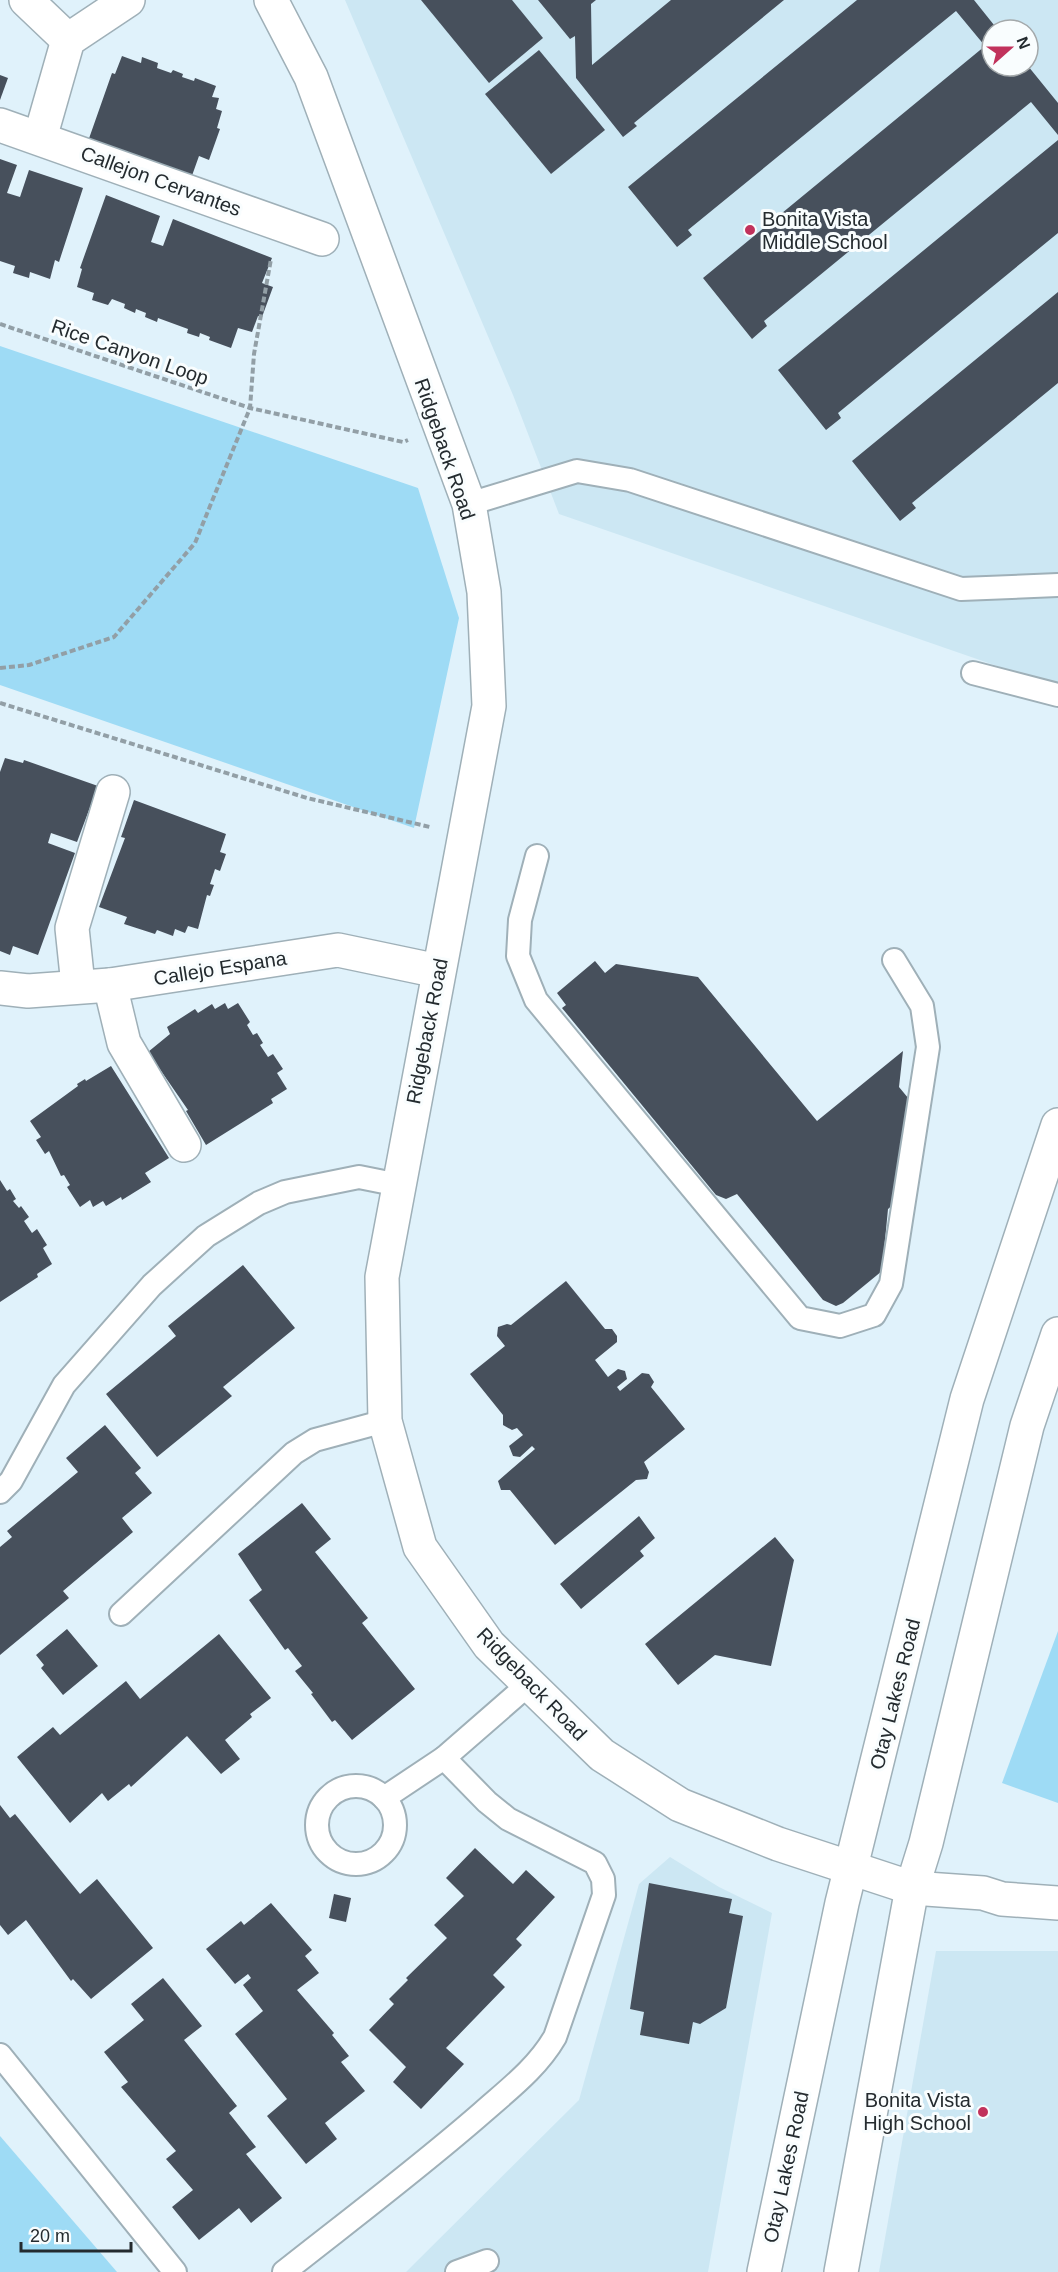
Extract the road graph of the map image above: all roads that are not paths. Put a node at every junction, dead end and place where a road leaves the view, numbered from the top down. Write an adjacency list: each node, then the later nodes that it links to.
1 (26, 0): 4 (street)
2 (128, 0): 4 (street)
3 (271, 0): 8 (street, Ridgeback Road)
4 (68, 39): 6 (street)
5 (0, 125): 6 (street, Callejon Cervantes)
6 (40, 138): 7 (street, Callejon Cervantes)
7 (322, 239)
8 (469, 504): 9 (lane); 15 (street, Ridgeback Road)
9 (1058, 585)
10 (973, 674): 11 (lane)
11 (1058, 695)
12 (113, 792): 16 (street)
13 (537, 856): 14 (lane)
14 (894, 960)
15 (438, 971): 16 (street, Callejo Espana); 20 (street, Ridgeback Road)
16 (94, 985): 17 (street, Callejo Espana); 19 (street)
17 (0, 987)
18 (1058, 1125): 28 (street, Otay Lakes Road)
19 (184, 1145)
20 (399, 1185): 22 (street, Ridgeback Road); 23 (lane)
21 (1058, 1334): 29 (street)
22 (385, 1421): 24 (lane); 25 (street, Ridgeback Road)
23 (0, 1492)
24 (121, 1614)
25 (529, 1684): 26 (lane); 28 (street, Ridgeback Road)
26 (444, 1758): 27 (lane); 34 (lane)
27 (384, 1798)
28 (851, 1868): 29 (street, Ridgeback Road); 36 (street, Otay Lakes Road)
29 (912, 1888): 30 (street, Ridgeback Road); 37 (street)
30 (1058, 1903)
31 (0, 2055): 33 (lane)
32 (487, 2261): 35 (lane)
33 (175, 2272)
34 (284, 2272)
35 (457, 2272)
36 (764, 2272)
37 (841, 2272)

